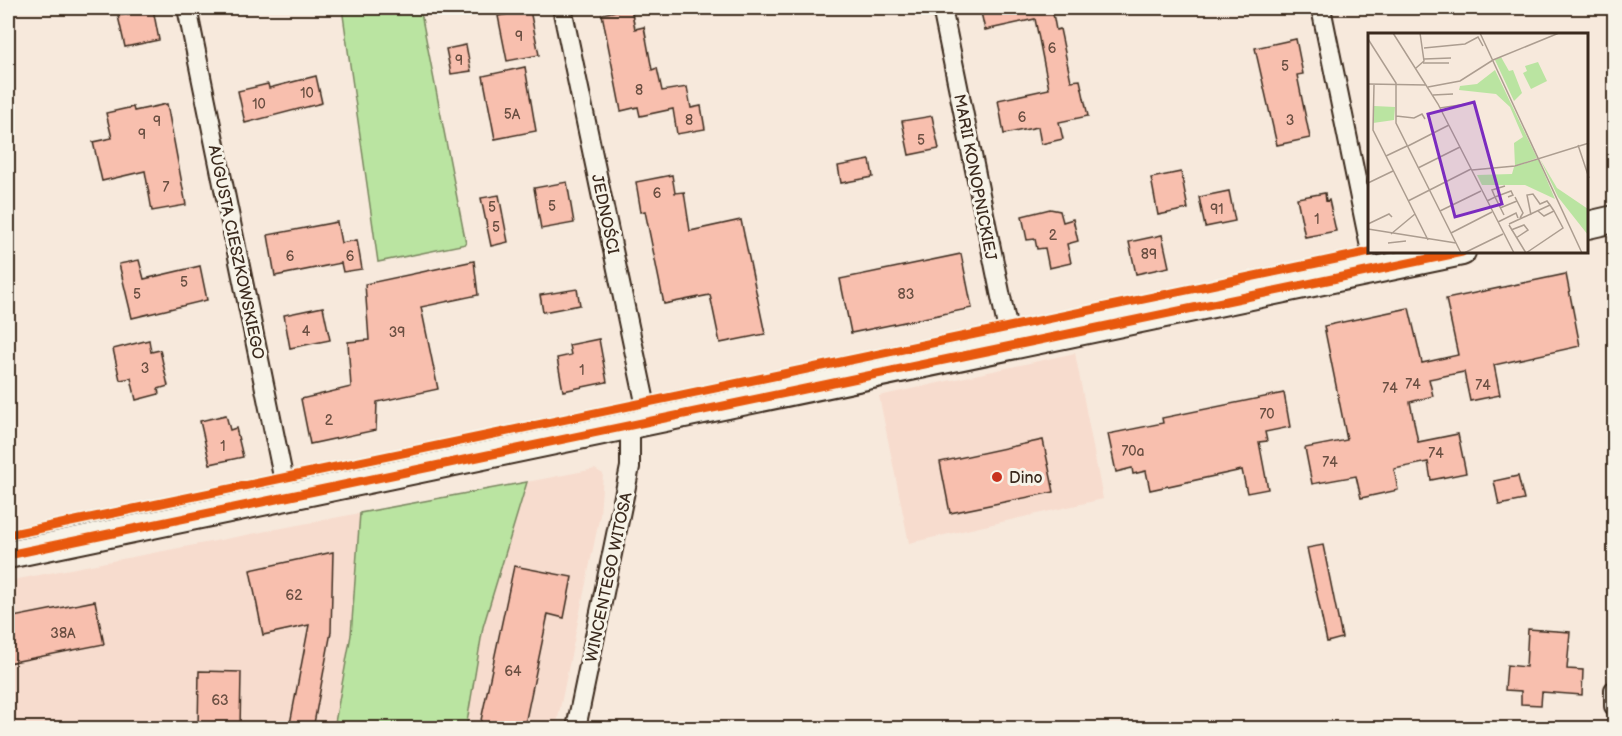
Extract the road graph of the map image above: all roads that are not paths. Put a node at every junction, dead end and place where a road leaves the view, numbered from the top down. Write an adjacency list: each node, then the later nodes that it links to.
1 (186, 8): 12 (street, AUGUSTA CIESZKOWSKIEGO)
2 (562, 8): 11 (street, JEDNOŚCI)
3 (942, 8): 10 (street, MARII KONOPNICKIEJ)
4 (1321, 8): 7 (street)
5 (1614, 219): 6 (street)
6 (1589, 225)
7 (1368, 237)
8 (1426, 254): 9 (street)
9 (1372, 257): 10 (street)
10 (1011, 346): 11 (street)
11 (640, 423): 12 (street); 14 (street, WINCENTEGO WITOSA)
12 (287, 496): 13 (street)
13 (8, 555)
14 (576, 729)

